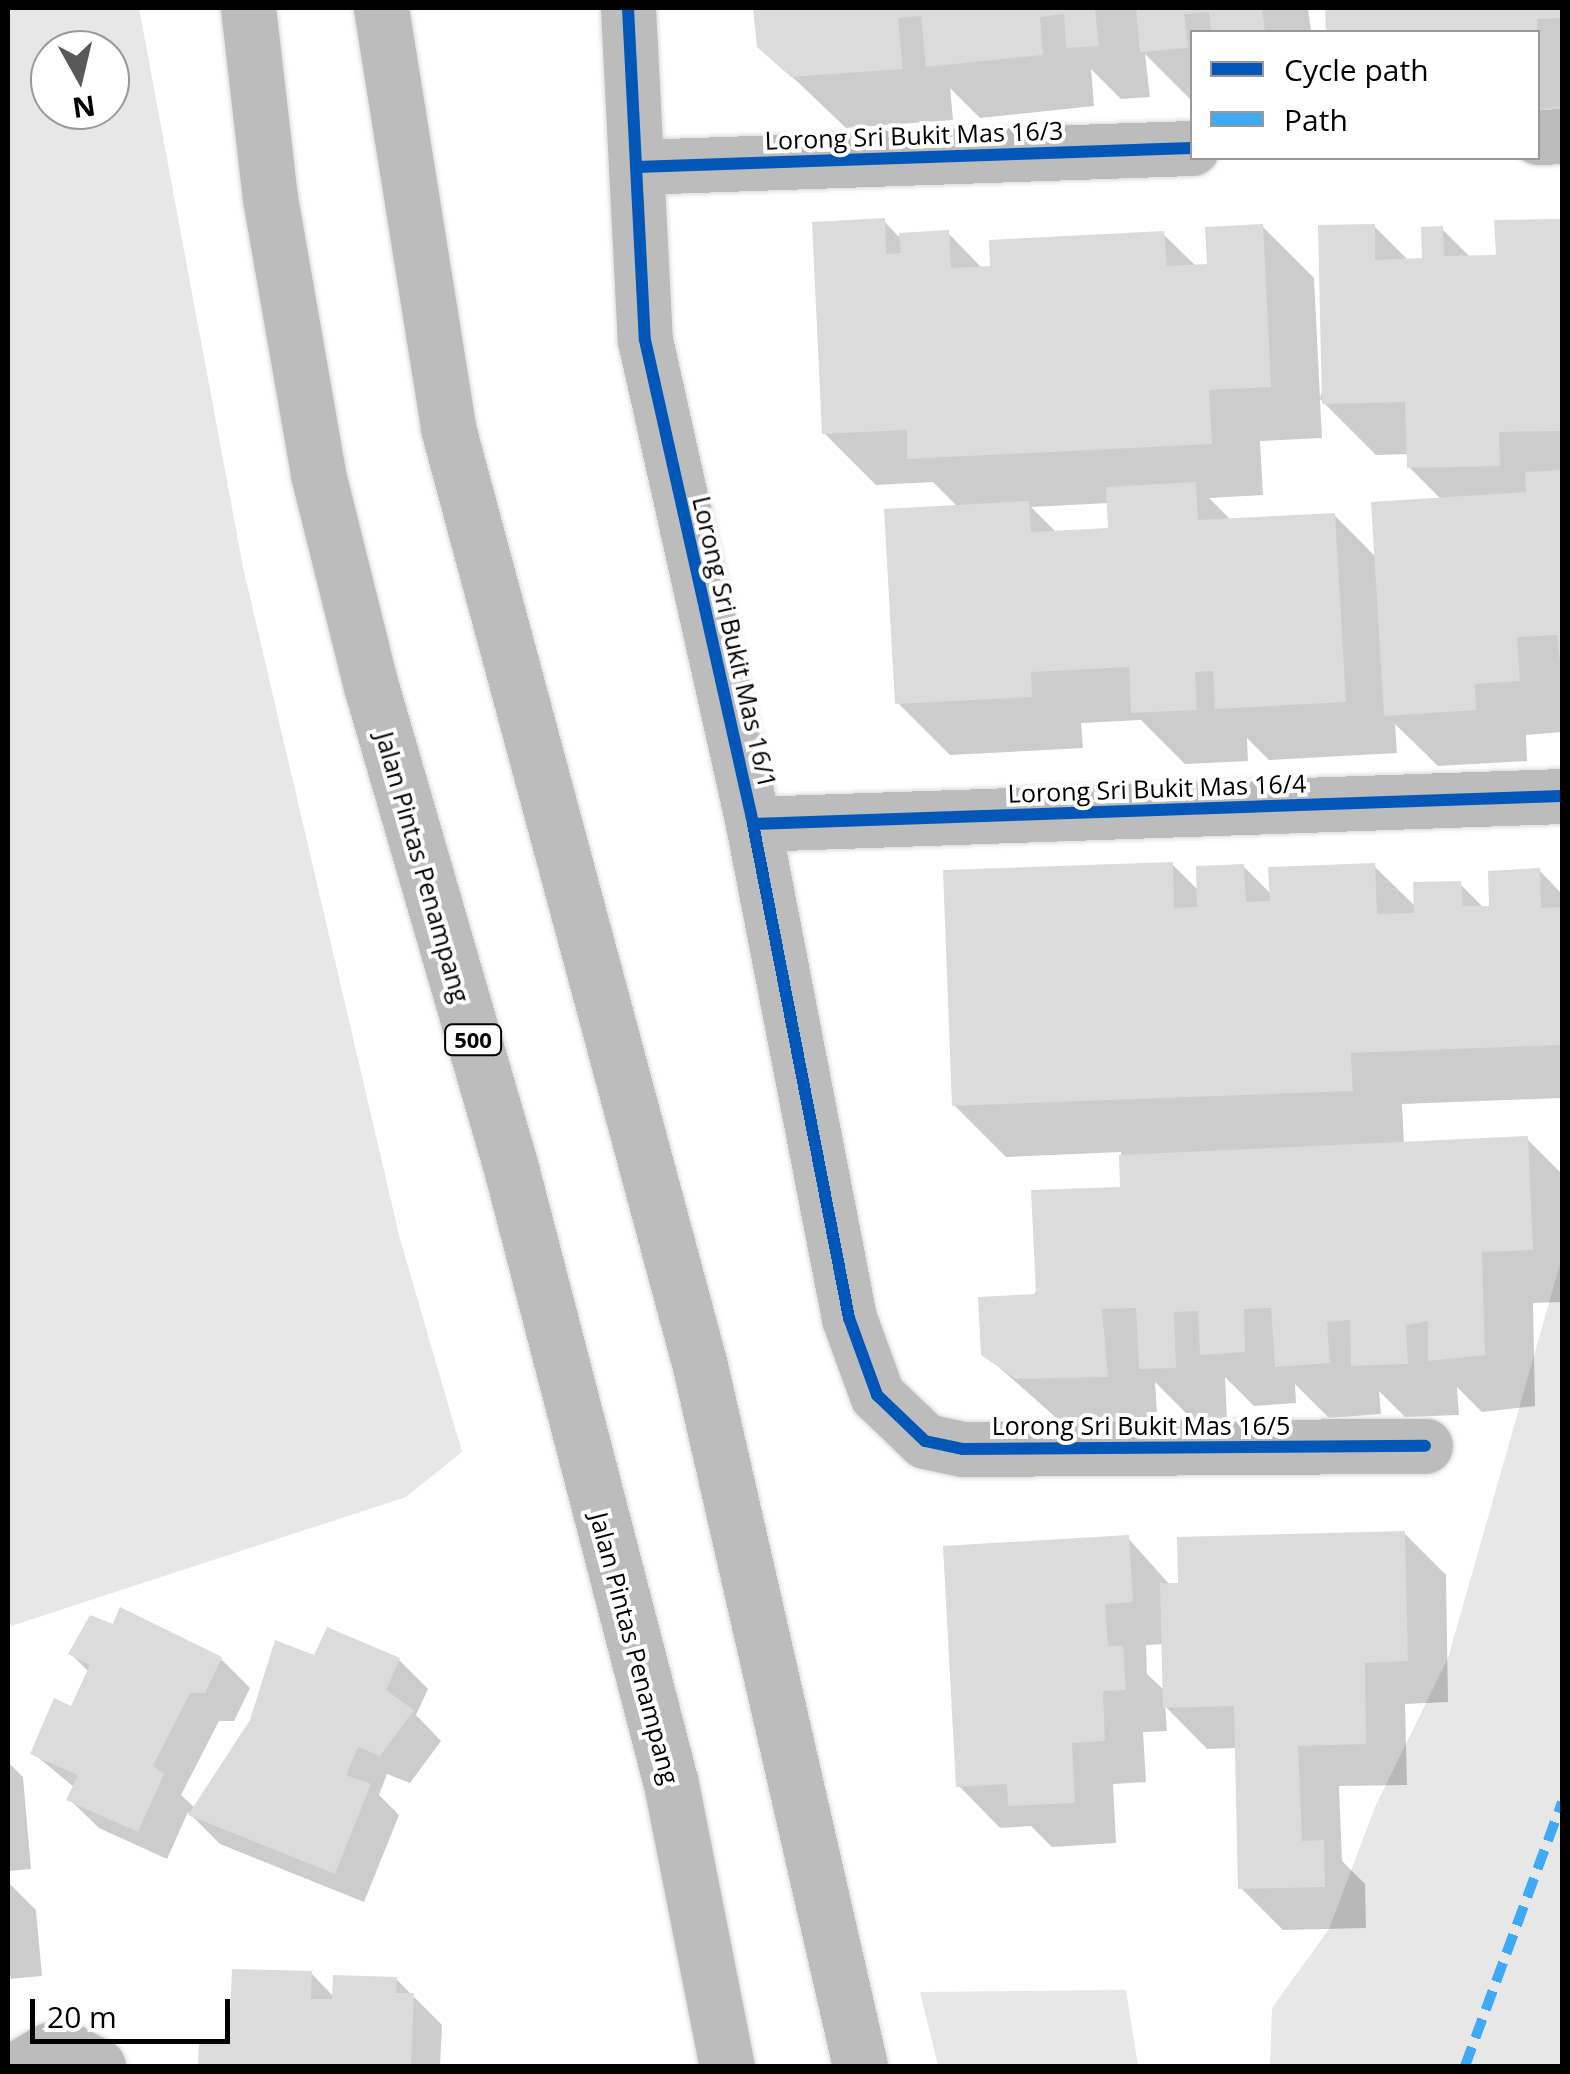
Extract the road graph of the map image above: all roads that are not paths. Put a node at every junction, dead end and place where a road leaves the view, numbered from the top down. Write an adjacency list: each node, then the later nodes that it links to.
1 (248, 8): 12 (main road, Jalan Pintas Penampang / 500)
2 (381, 8): 13 (main road)
3 (628, 8): 5 (main road, Lorong Sri Bukit Mas 16/1)
4 (1190, 148): 5 (main road, Lorong Sri Bukit Mas 16/3)
5 (636, 167): 7 (main road, Lorong Sri Bukit Mas 16/1)
6 (1562, 796): 7 (main road, Lorong Sri Bukit Mas 16/4)
7 (753, 824): 8 (main road, Lorong Sri Bukit Mas 16/1)
8 (877, 1395): 9 (main road, Lorong Sri Bukit Mas 16/5)
9 (1425, 1446)
10 (22, 2066): 11 (main road)
11 (98, 2066)
12 (727, 2066)
13 (860, 2066)

